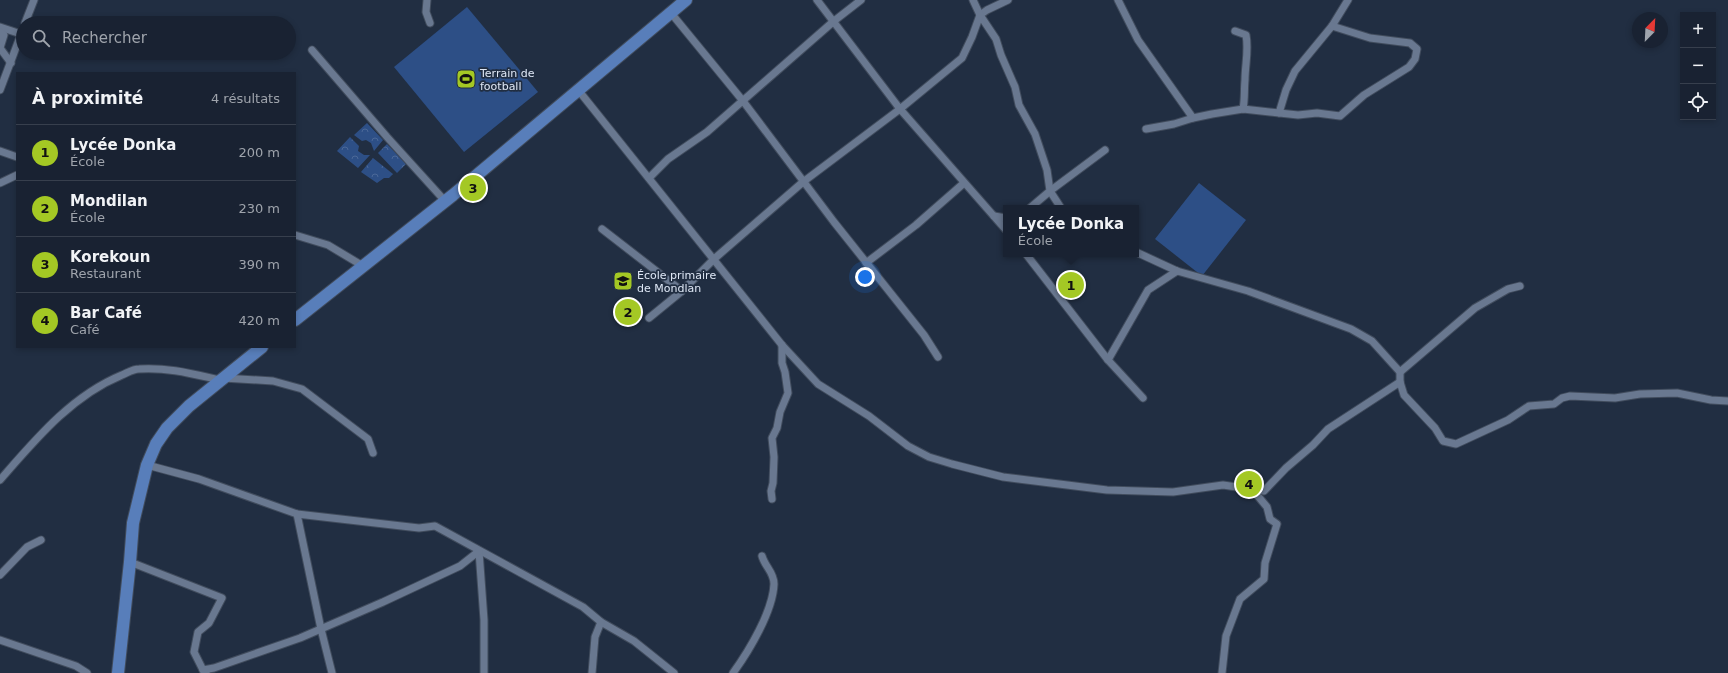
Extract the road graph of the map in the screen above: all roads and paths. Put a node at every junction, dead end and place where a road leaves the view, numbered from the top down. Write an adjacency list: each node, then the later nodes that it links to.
1 (34, 0): 12 (street)
2 (427, 0): 14 (street)
3 (686, 0): 10 (main road)
4 (817, 0): 13 (street)
5 (861, 0): 13 (street)
6 (973, 0): 11 (street)
7 (1008, 0): 11 (street)
8 (1118, 0): 29 (street)
9 (1348, 0): 15 (street)
10 (671, 13): 24 (main road); 25 (street)
11 (980, 15): 26 (street); 39 (street)
12 (28, 16)
13 (834, 21): 25 (street); 26 (street)
14 (430, 23)
15 (1332, 26): 28 (street); 28 (street)
16 (0, 27): 17 (street)
17 (16, 30)
18 (1236, 31): 27 (street)
19 (0, 32): 22 (street)
20 (16, 48): 22 (street)
21 (312, 50): 40 (street)
22 (11, 63): 23 (street)
23 (0, 90)
24 (579, 91): 35 (street); 40 (main road)
25 (743, 101): 35 (street); 36 (street)
26 (900, 109): 36 (street); 38 (street)
27 (1243, 109): 28 (street); 29 (street)
28 (1279, 113)
29 (1193, 118): 30 (street)
30 (1146, 129)
31 (1105, 150): 39 (street)
32 (0, 151): 33 (street)
33 (16, 157)
34 (16, 175): 37 (street)
35 (649, 178): 50 (street)
36 (803, 182): 50 (street); 51 (street)
37 (0, 183)
38 (964, 183): 43 (street); 51 (street)
39 (1050, 191): 41 (street); 42 (street)
40 (446, 201): 52 (main road)
41 (1034, 205)
42 (1059, 205)
43 (994, 216): 44 (street); 45 (street)
44 (1003, 218)
45 (1003, 226)
46 (602, 229): 55 (street)
47 (296, 235): 52 (street)
48 (1139, 253): 53 (street)
49 (1028, 257): 61 (street)
50 (714, 259): 55 (street); 58 (street)
51 (866, 262): 60 (street)
52 (363, 266): 57 (main road)
53 (1177, 271): 61 (street); 62 (street)
54 (1520, 286): 62 (street)
55 (682, 291): 56 (street)
56 (649, 318)
57 (296, 319)
58 (782, 345): 70 (street); 71 (street)
59 (261, 348): 63 (main road)
60 (938, 357)
61 (1108, 360): 65 (street)
62 (1400, 372): 64 (street)
63 (222, 379): 67 (street); 68 (main road); 69 (street)
64 (1400, 382): 66 (street); 70 (street)
65 (1143, 398)
66 (1728, 401)
67 (373, 453)
68 (147, 465): 72 (street); 76 (main road)
69 (0, 480)
70 (1252, 489): 89 (street)
71 (772, 499)
72 (297, 514): 74 (street); 79 (street)
73 (41, 540): 77 (street)
74 (479, 552): 78 (street); 79 (street); 85 (street)
75 (762, 556): 88 (street)
76 (130, 562): 81 (street); 83 (main road)
77 (0, 575)
78 (601, 622): 86 (street); 87 (street)
79 (321, 629): 81 (street); 84 (street)
80 (0, 640): 82 (street)
81 (205, 671)
82 (87, 673)
83 (118, 673)
84 (332, 673)
85 (484, 673)
86 (592, 673)
87 (674, 673)
88 (733, 673)
89 (1222, 673)

